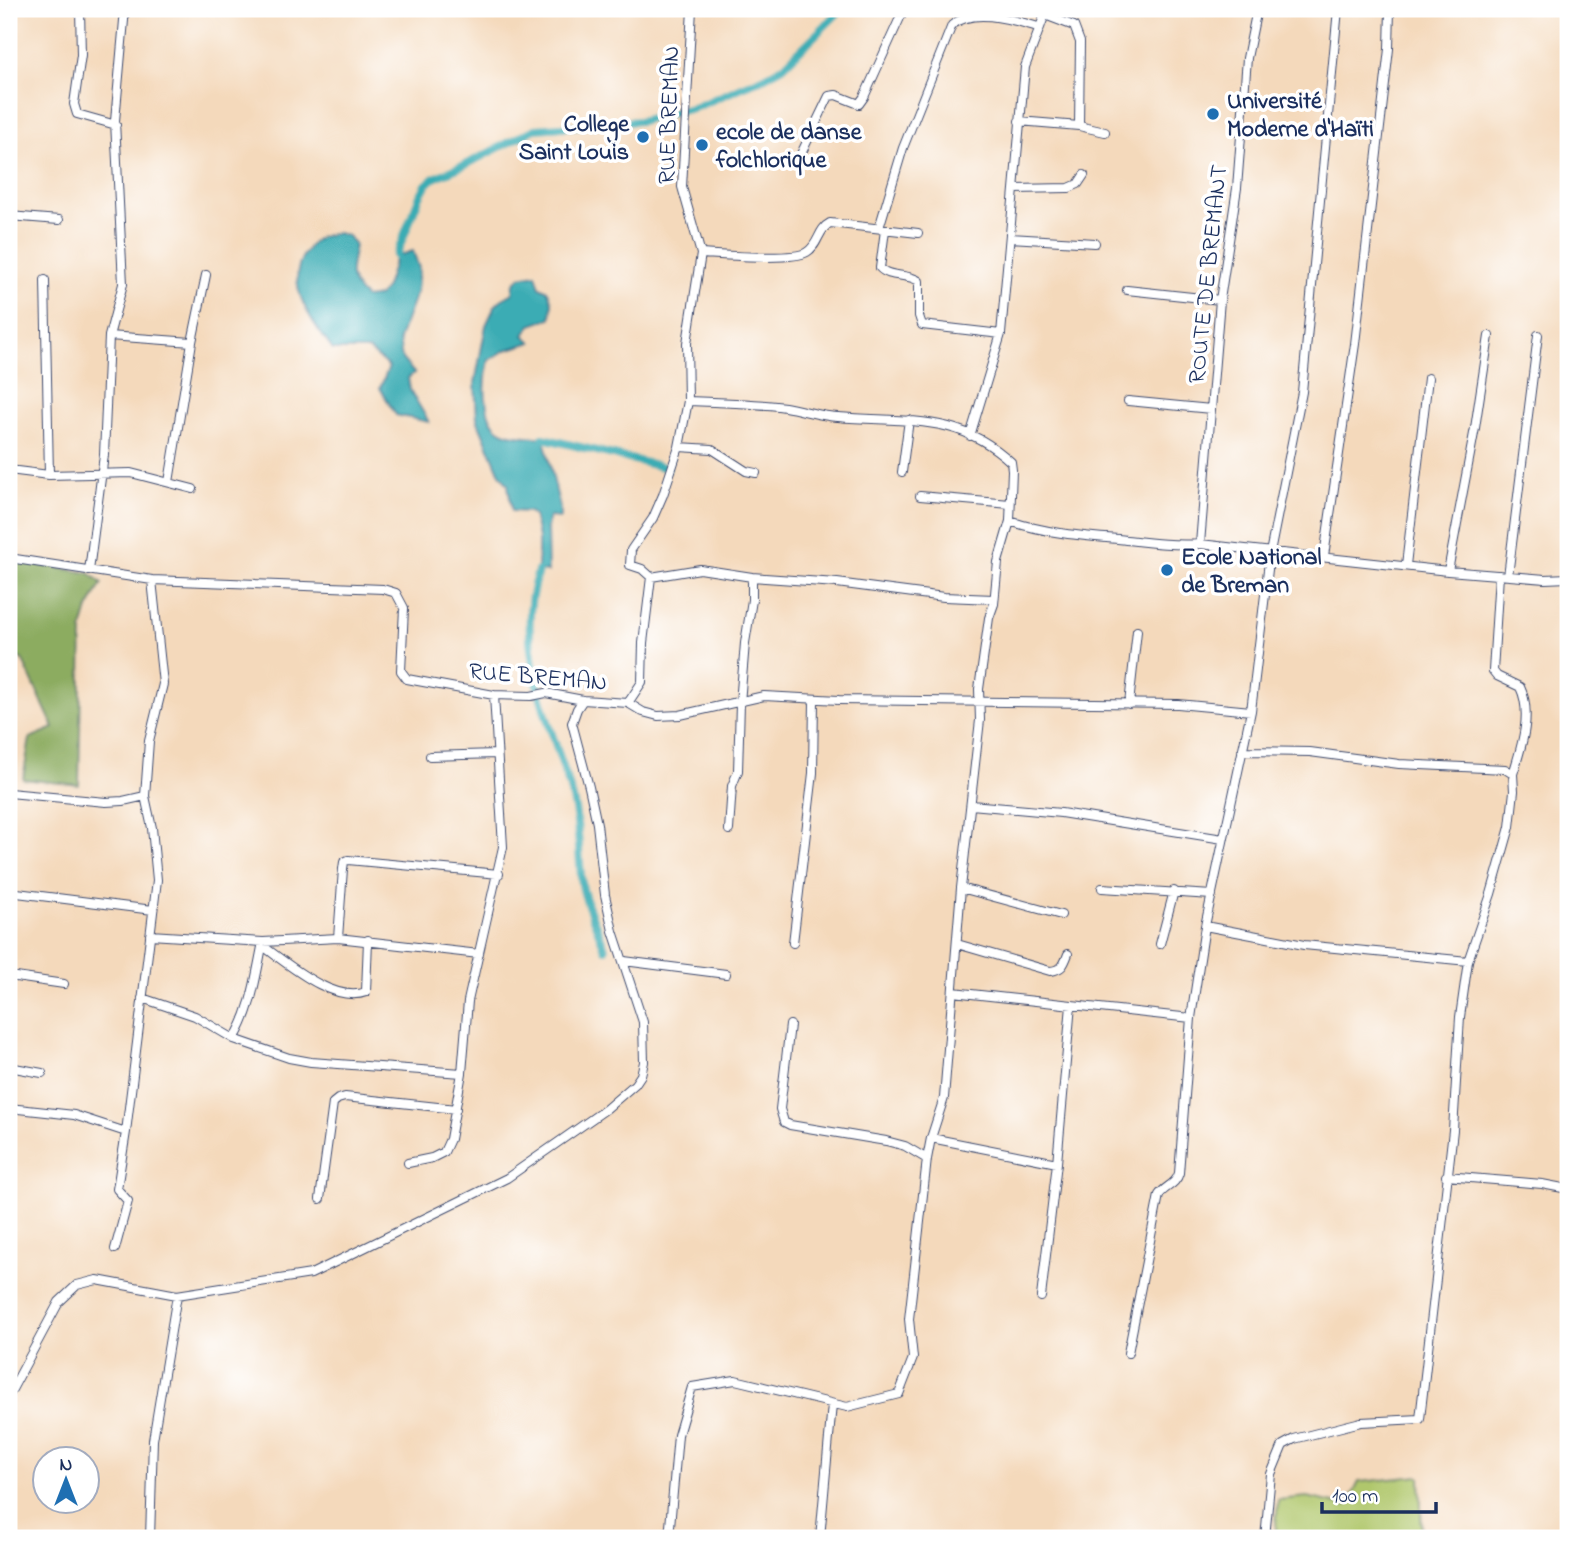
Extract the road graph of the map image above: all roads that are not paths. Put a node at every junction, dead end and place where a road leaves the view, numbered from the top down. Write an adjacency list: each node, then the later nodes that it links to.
1 (80, 9): 11 (street)
2 (125, 9): 11 (street)
3 (691, 9): 23 (street, RUE BREMAN)
4 (904, 9): 14 (street)
5 (1257, 9): 27 (street, ROUTE DE BREMANT)
6 (1338, 9): 51 (street)
7 (1391, 9): 52 (street)
8 (1046, 12): 9 (street); 12 (street)
9 (1038, 27): 10 (street); 19 (street)
10 (1019, 121): 12 (street); 16 (street)
11 (116, 125): 30 (street)
12 (1079, 126): 13 (street)
13 (1105, 132)
14 (802, 154)
15 (1084, 175): 16 (street)
16 (1014, 189): 21 (street)
17 (9, 216): 18 (street)
18 (59, 220)
19 (882, 229): 20 (street); 23 (street); 28 (street)
20 (918, 233)
21 (1010, 238): 22 (street); 28 (street)
22 (1095, 243)
23 (701, 254): 34 (street, RUE BREMAN)
24 (206, 275): 32 (street)
25 (45, 280): 44 (street)
26 (1127, 290): 27 (street)
27 (1220, 300): 36 (street, ROUTE DE BREMANT)
28 (1001, 334): 38 (street)
29 (1538, 335): 57 (street)
30 (109, 336): 32 (street); 42 (street)
31 (1489, 336): 56 (street)
32 (192, 342): 45 (street)
33 (1428, 378): 54 (street)
34 (688, 401): 37 (street); 39 (street, RUE BREMAN)
35 (1128, 401): 36 (street)
36 (1212, 409): 50 (street, ROUTE DE BREMANT)
37 (909, 420): 38 (street); 41 (street)
38 (970, 436): 48 (street)
39 (679, 447): 43 (street); 58 (street, RUE BREMAN)
40 (9, 470): 44 (street)
41 (902, 472)
42 (102, 473): 44 (street); 45 (street); 55 (street)
43 (756, 473)
44 (49, 475)
45 (169, 482): 46 (street)
46 (193, 489)
47 (920, 496): 48 (street)
48 (1010, 504): 49 (street)
49 (1010, 521): 50 (street); 62 (street)
50 (1200, 544): 51 (street)
51 (1270, 553): 52 (street); 71 (street)
52 (1324, 556): 54 (street)
53 (9, 558): 55 (street, RUE BREMAN)
54 (1405, 565): 56 (street)
55 (89, 570): 61 (street, RUE BREMAN)
56 (1448, 571): 57 (street)
57 (1503, 575): 60 (street); 75 (street)
58 (651, 577): 59 (street); 69 (street, RUE BREMAN)
59 (751, 577): 62 (street); 68 (street)
60 (1568, 578)
61 (152, 580): 64 (street, RUE BREMAN); 77 (street)
62 (994, 599): 67 (street)
63 (1137, 631): 70 (street)
64 (494, 695): 65 (street, RUE BREMAN); 73 (street)
65 (583, 700): 69 (street, RUE BREMAN); 99 (street)
66 (814, 700): 67 (street); 68 (street); 93 (street)
67 (980, 701): 70 (street); 78 (street)
68 (740, 702): 69 (street); 79 (street)
69 (628, 703)
70 (1129, 704): 71 (street)
71 (1251, 711): 72 (street)
72 (1242, 751): 75 (street); 80 (street)
73 (496, 754): 74 (street); 81 (street)
74 (430, 756)
75 (1513, 774): 100 (street)
76 (9, 793): 77 (street)
77 (145, 796): 87 (street)
78 (971, 805): 80 (street); 82 (street)
79 (729, 830)
80 (1223, 839): 86 (street)
81 (499, 874): 91 (street); 97 (street)
82 (961, 888): 88 (street); 95 (street)
83 (1102, 888): 84 (street)
84 (1174, 891): 86 (street); 96 (street)
85 (9, 892): 87 (street)
86 (1212, 895): 89 (street)
87 (153, 910): 90 (street)
88 (1060, 915)
89 (1205, 926): 100 (street); 107 (street)
90 (150, 935): 94 (street); 105 (street)
91 (338, 938): 92 (street); 94 (street)
92 (368, 940): 94 (street); 97 (street)
93 (793, 943)
94 (263, 944): 109 (street)
95 (957, 944): 98 (street); 104 (street)
96 (1160, 944)
97 (479, 954): 112 (street)
98 (1068, 954)
99 (624, 961): 101 (street); 124 (street)
100 (1468, 961): 120 (street)
101 (726, 974)
102 (9, 976): 103 (street)
103 (64, 984)
104 (953, 992): 106 (street); 116 (street)
105 (142, 998): 109 (street); 115 (street)
106 (1071, 1005): 107 (street); 119 (street)
107 (1191, 1018): 126 (street)
108 (790, 1025): 117 (street)
109 (234, 1039): 112 (street)
110 (9, 1067): 111 (street)
111 (43, 1073)
112 (462, 1073): 114 (street)
113 (9, 1108): 115 (street)
114 (456, 1109): 118 (street); 122 (street)
115 (126, 1132): 123 (street)
116 (931, 1138): 117 (street); 119 (street)
117 (927, 1159): 128 (street)
118 (408, 1163)
119 (1056, 1163): 125 (street)
120 (1446, 1176): 121 (street); 132 (street)
121 (1568, 1189)
122 (320, 1199)
123 (115, 1249)
124 (177, 1295): 127 (street); 129 (street)
125 (1041, 1297)
126 (1128, 1353)
127 (9, 1395)
128 (832, 1404): 130 (street); 131 (street)
129 (150, 1538)
130 (669, 1538)
131 (820, 1538)
132 (1265, 1538)

